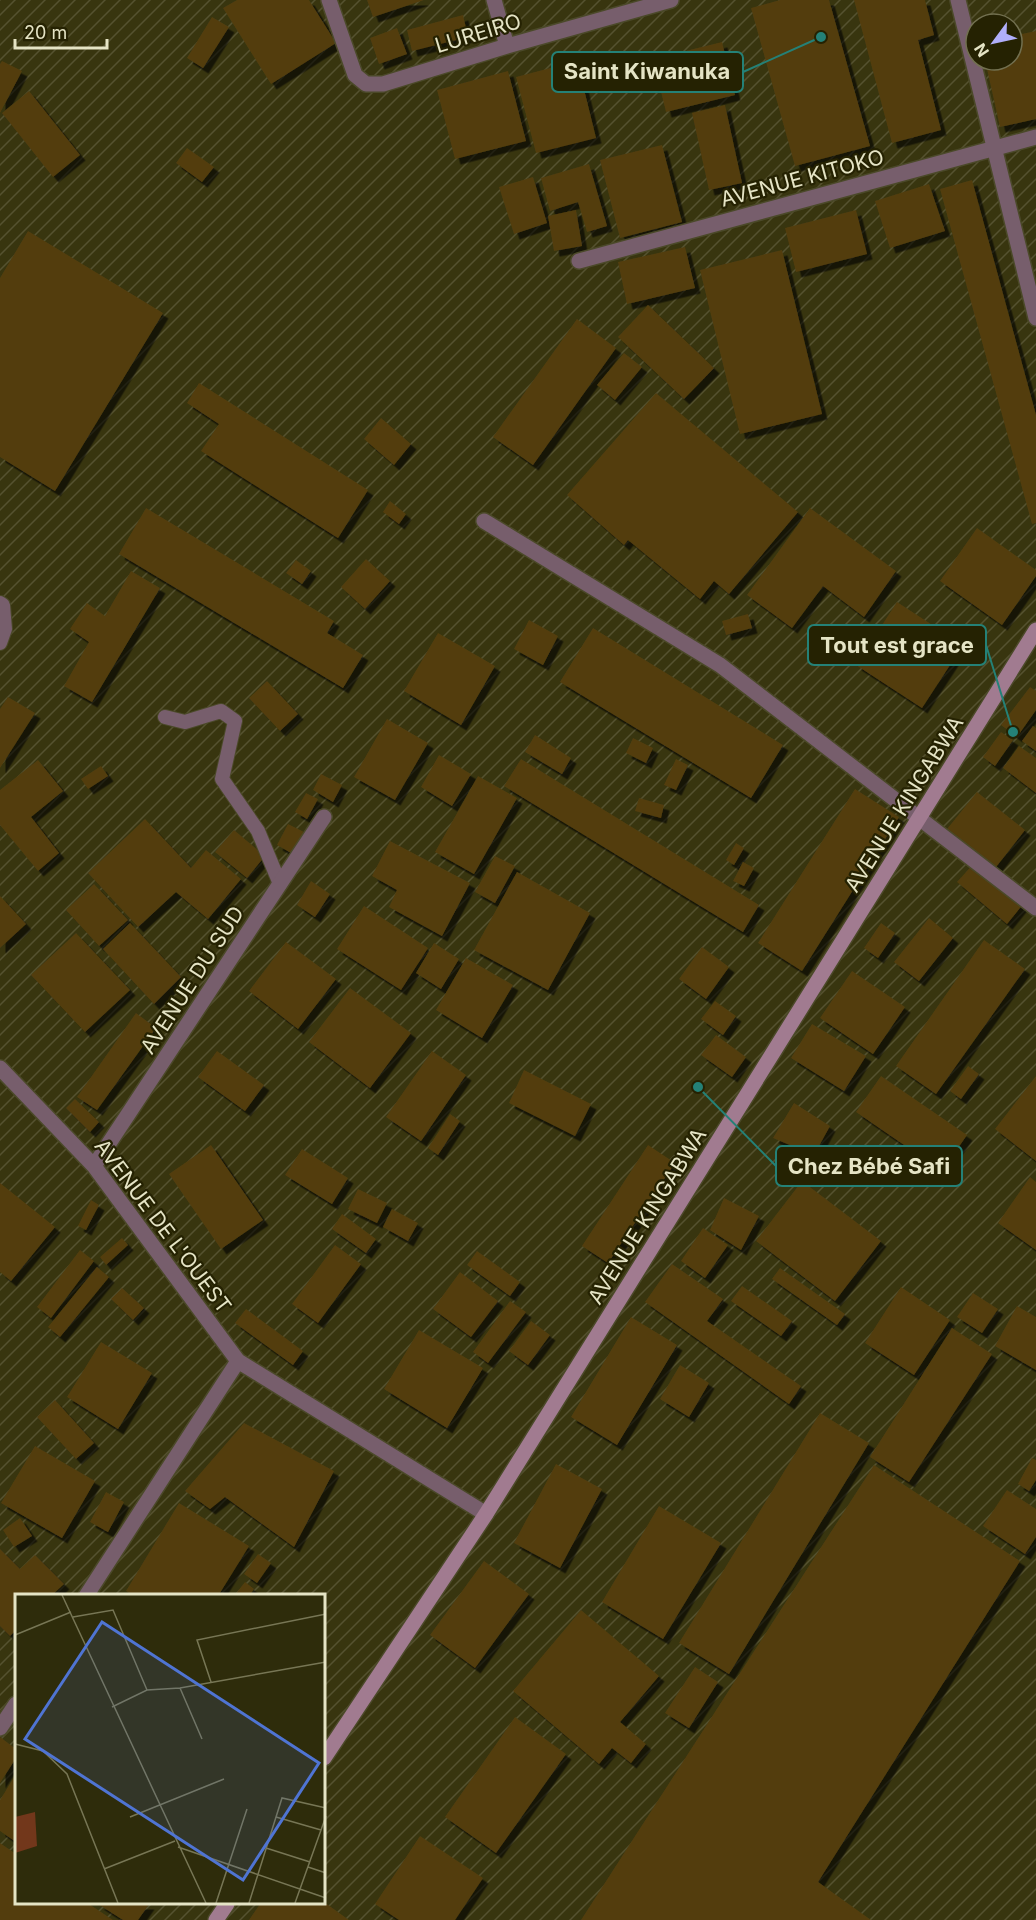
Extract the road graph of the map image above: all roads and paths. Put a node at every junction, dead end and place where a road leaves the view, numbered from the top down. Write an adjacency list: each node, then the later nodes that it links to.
1 (329, 0): 5 (street, LUREIRO)
2 (494, 0): 5 (street)
3 (671, 0): 5 (street, LUREIRO)
4 (958, 0): 7 (street)
5 (507, 46)
6 (1036, 136): 7 (street, AVENUE KITOKO)
7 (994, 147): 8 (street, AVENUE KITOKO); 9 (street)
8 (579, 261)
9 (1036, 318)
10 (484, 521): 16 (street)
11 (0, 603): 13 (lane)
12 (1036, 630): 16 (street, AVENUE KINGABWA)
13 (0, 643)
14 (165, 717): 17 (lane)
15 (324, 818): 17 (street, AVENUE DU SUD)
16 (921, 818): 18 (street); 22 (street, AVENUE KINGABWA)
17 (280, 884): 20 (street, AVENUE DU SUD)
18 (1036, 908)
19 (0, 1068): 20 (street, AVENUE DE L'OUEST)
20 (94, 1166): 21 (street, AVENUE DE L'OUEST)
21 (238, 1361): 22 (street, AVENUE DE L'OUEST); 23 (street)
22 (486, 1514): 24 (street, AVENUE KINGABWA)
23 (87, 1594)
24 (326, 1755)
25 (226, 1905): 26 (street)
26 (216, 1920)

